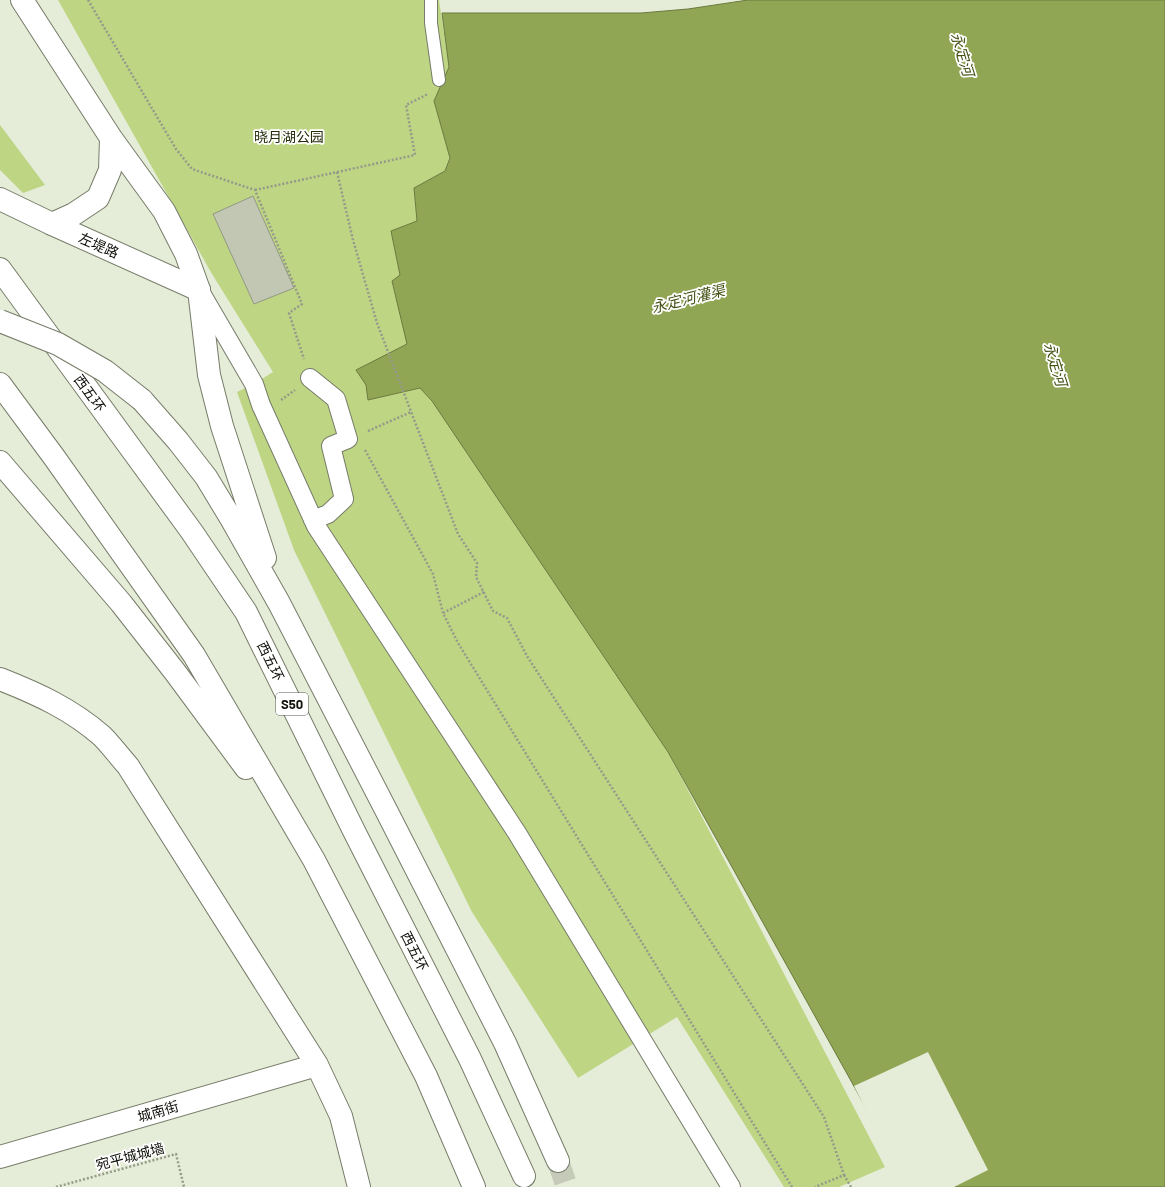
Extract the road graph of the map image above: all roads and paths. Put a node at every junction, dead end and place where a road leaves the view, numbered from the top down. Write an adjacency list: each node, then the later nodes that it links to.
1 (22, 0): 5 (main road)
2 (88, 0): 7 (path)
3 (431, 0): 4 (lane)
4 (439, 80): 6 (path)
5 (111, 138): 9 (main road); 11 (main road)
6 (337, 172): 7 (path); 16 (path)
7 (255, 190): 13 (path)
8 (0, 199): 9 (main road, 左堤路)
9 (52, 224): 11 (main road, 左堤路)
10 (0, 268): 29 (main road, 西五环 / S50)
11 (199, 290): 15 (street); 21 (main road)
12 (0, 320): 21 (main road, bridge)
13 (310, 378): 15 (path); 17 (street)
14 (0, 384): 24 (main road)
15 (262, 405): 19 (street)
16 (411, 412): 17 (path); 20 (path)
17 (353, 438): 19 (street); 22 (path)
18 (0, 462): 24 (main road)
19 (313, 520): 34 (street)
20 (484, 592): 22 (path); 28 (path)
21 (279, 603): 27 (main road)
22 (443, 612): 35 (path)
23 (0, 679): 25 (main road)
24 (314, 860): 33 (main road)
25 (317, 1065): 26 (main road, 城南街); 32 (main road)
26 (0, 1157)
27 (558, 1161)
28 (844, 1175): 36 (path); 37 (path)
29 (524, 1176)
30 (56, 1187): 31 (path, 宛平城城墙)
31 (184, 1187)
32 (360, 1187)
33 (474, 1187)
34 (731, 1187)
35 (792, 1187)
36 (815, 1187)
37 (851, 1187)

